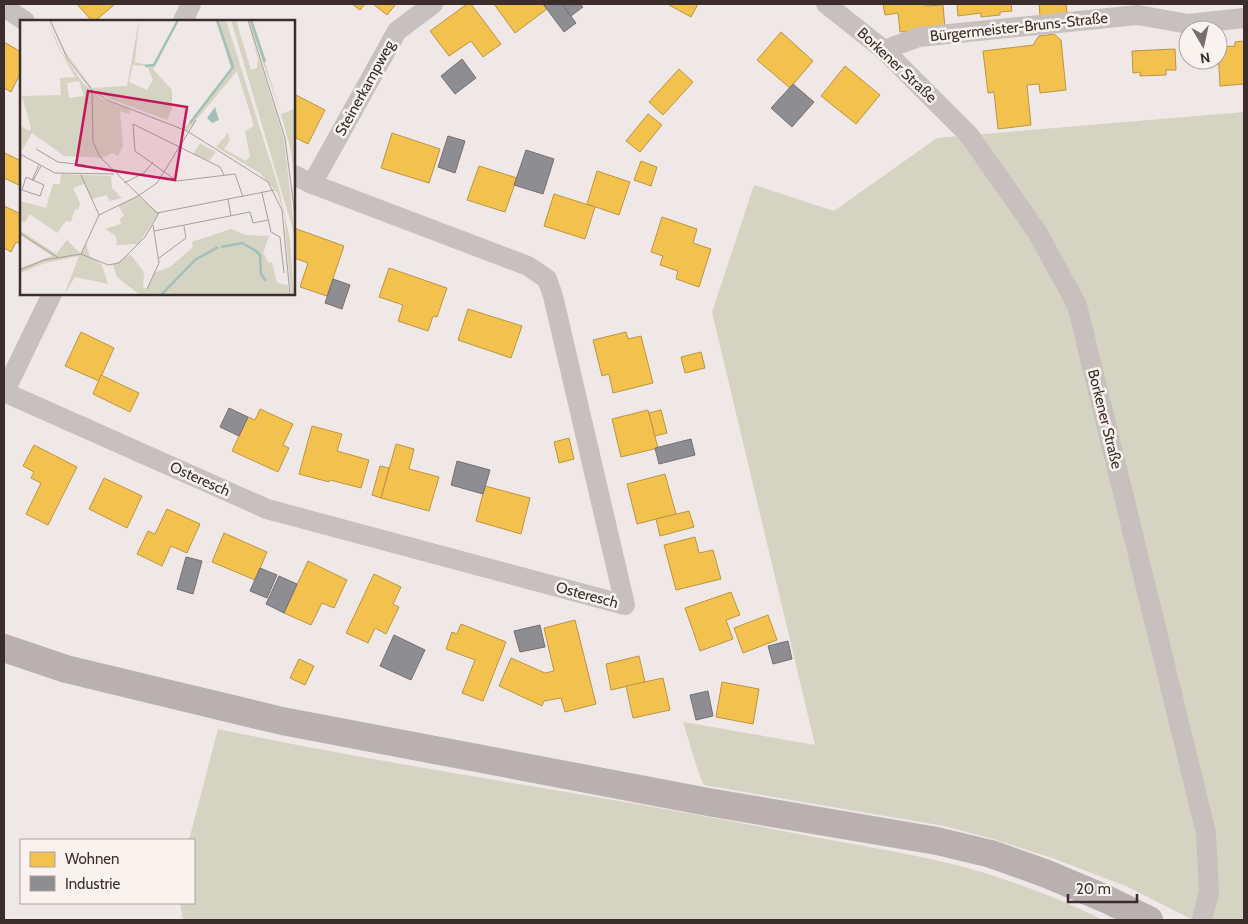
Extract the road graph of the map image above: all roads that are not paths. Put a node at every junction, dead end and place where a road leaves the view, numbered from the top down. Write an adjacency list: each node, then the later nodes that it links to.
1 (191, 4): 7 (street)
2 (433, 4): 10 (street, Steinerkampweg)
3 (826, 4): 8 (street, Borkener Straße)
4 (4, 7): 6 (street)
5 (1244, 18): 8 (street, Bürgermeister-Bruns-Straße)
6 (24, 20)
7 (183, 20)
8 (884, 50): 15 (street, Borkener Straße)
9 (295, 176): 10 (street, Osteresch)
10 (312, 184): 12 (street, Osteresch)
11 (52, 295): 12 (street)
12 (4, 392)
13 (4, 648): 14 (street)
14 (1149, 920)
15 (1202, 920)

